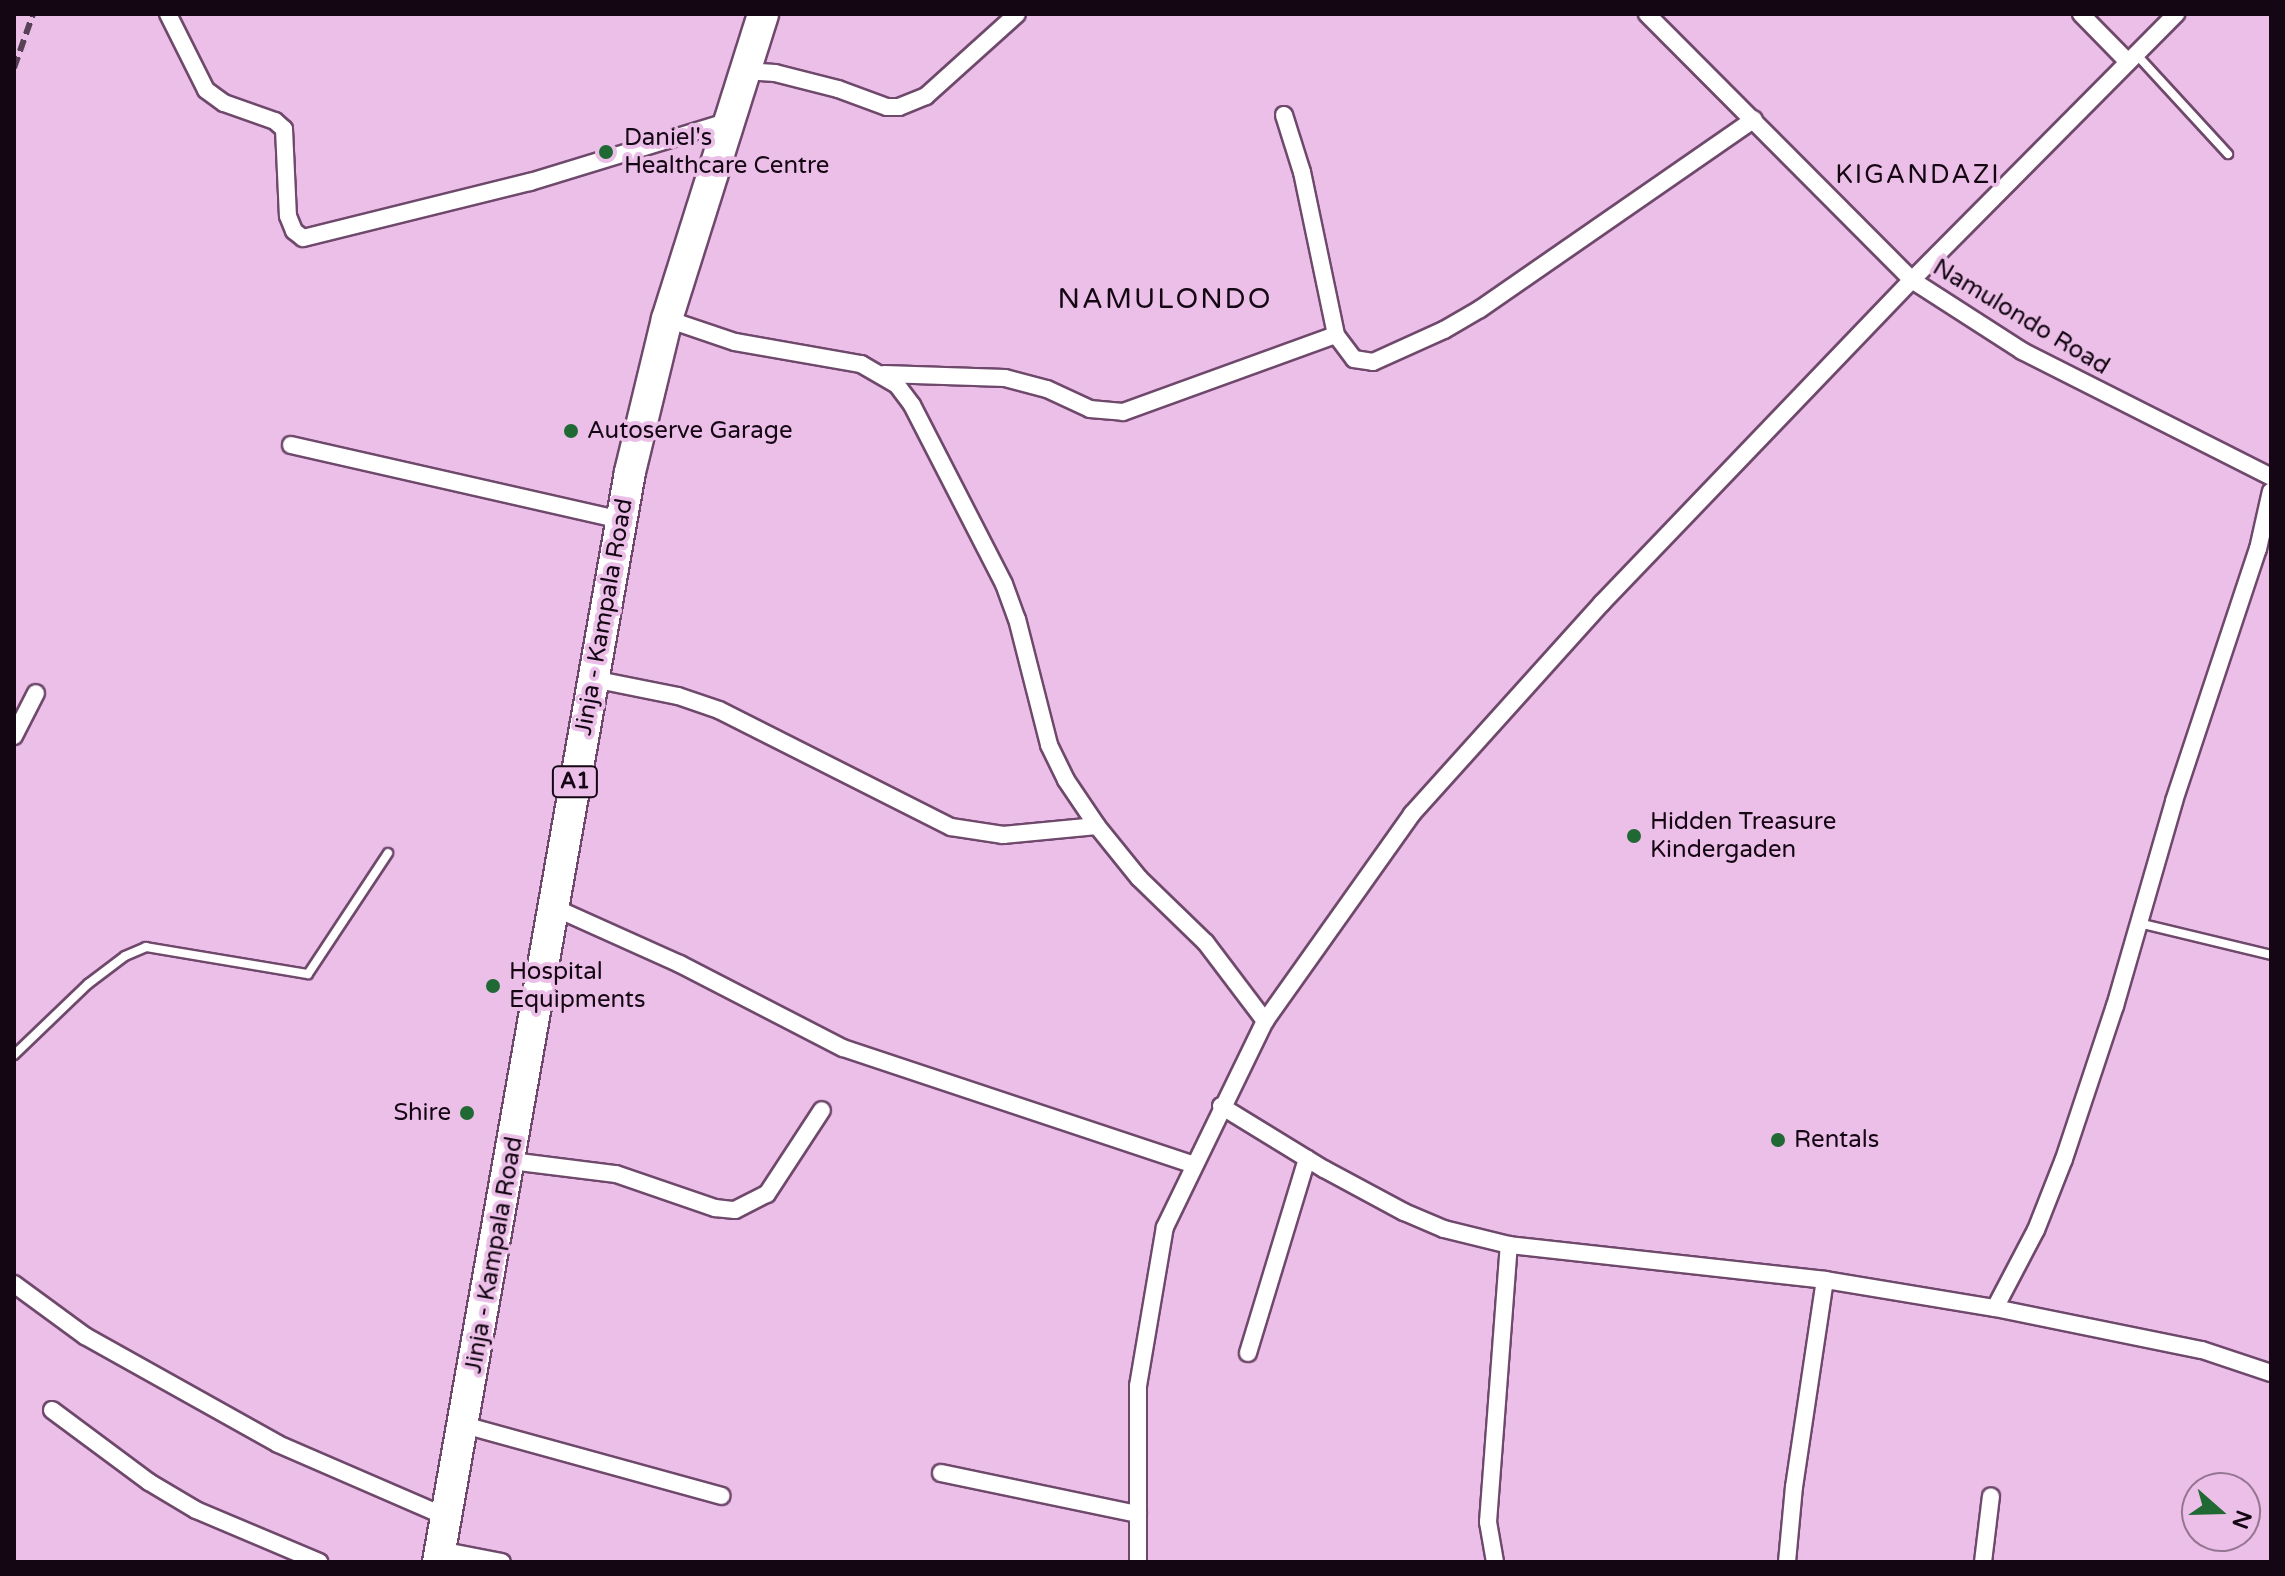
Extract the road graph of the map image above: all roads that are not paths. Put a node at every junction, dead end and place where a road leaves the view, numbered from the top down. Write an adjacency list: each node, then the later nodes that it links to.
1 (168, 14): 11 (street)
2 (763, 14): 8 (highway, Jinja - Kampala Road / A1)
3 (1017, 14): 8 (street)
4 (1647, 14): 10 (street, Namulondo Road)
5 (2081, 14): 7 (street)
6 (2176, 14): 7 (street)
7 (2131, 58): 12 (lane); 13 (street)
8 (745, 71): 11 (highway, Jinja - Kampala Road / A1)
9 (1284, 115): 15 (street)
10 (1754, 119): 13 (street, Namulondo Road); 15 (street)
11 (729, 121): 14 (highway, Jinja - Kampala Road / A1)
12 (2228, 154)
13 (1912, 280): 18 (street, Namulondo Road); 29 (street)
14 (667, 319): 16 (street); 20 (highway, Jinja - Kampala Road / A1)
15 (1336, 335): 16 (street)
16 (884, 374): 24 (street)
17 (291, 445): 20 (street)
18 (2271, 477)
19 (2271, 491): 27 (street)
20 (622, 520): 21 (highway, Jinja - Kampala Road / A1)
21 (593, 679): 24 (street); 26 (highway, Jinja - Kampala Road / A1)
22 (36, 693): 23 (street)
23 (14, 736)
24 (1097, 826): 29 (street)
25 (388, 853): 30 (lane)
26 (553, 907): 34 (highway, Jinja - Kampala Road / A1); 35 (street)
27 (2138, 922): 28 (lane); 39 (street)
28 (2271, 955)
29 (1265, 1021): 31 (street)
30 (14, 1055)
31 (1221, 1106): 33 (street); 35 (street)
32 (822, 1110): 34 (street)
33 (1307, 1159): 36 (street); 40 (street)
34 (511, 1161): 43 (highway, Jinja - Kampala Road / A1)
35 (1194, 1165): 47 (street)
36 (1509, 1245): 37 (street); 53 (street)
37 (1825, 1280): 39 (street); 54 (street)
38 (14, 1284): 48 (street)
39 (1995, 1308): 41 (street)
40 (1248, 1353)
41 (2271, 1373)
42 (52, 1410): 50 (street)
43 (464, 1425): 45 (street); 48 (highway, Jinja - Kampala Road / A1)
44 (941, 1473): 47 (street)
45 (721, 1496)
46 (1991, 1496): 55 (street)
47 (1138, 1514): 52 (street)
48 (447, 1517): 49 (highway, Jinja - Kampala Road / A1)
49 (439, 1556): 51 (street)
50 (319, 1562)
51 (502, 1562)
52 (1138, 1562)
53 (1495, 1562)
54 (1787, 1562)
55 (1983, 1562)

